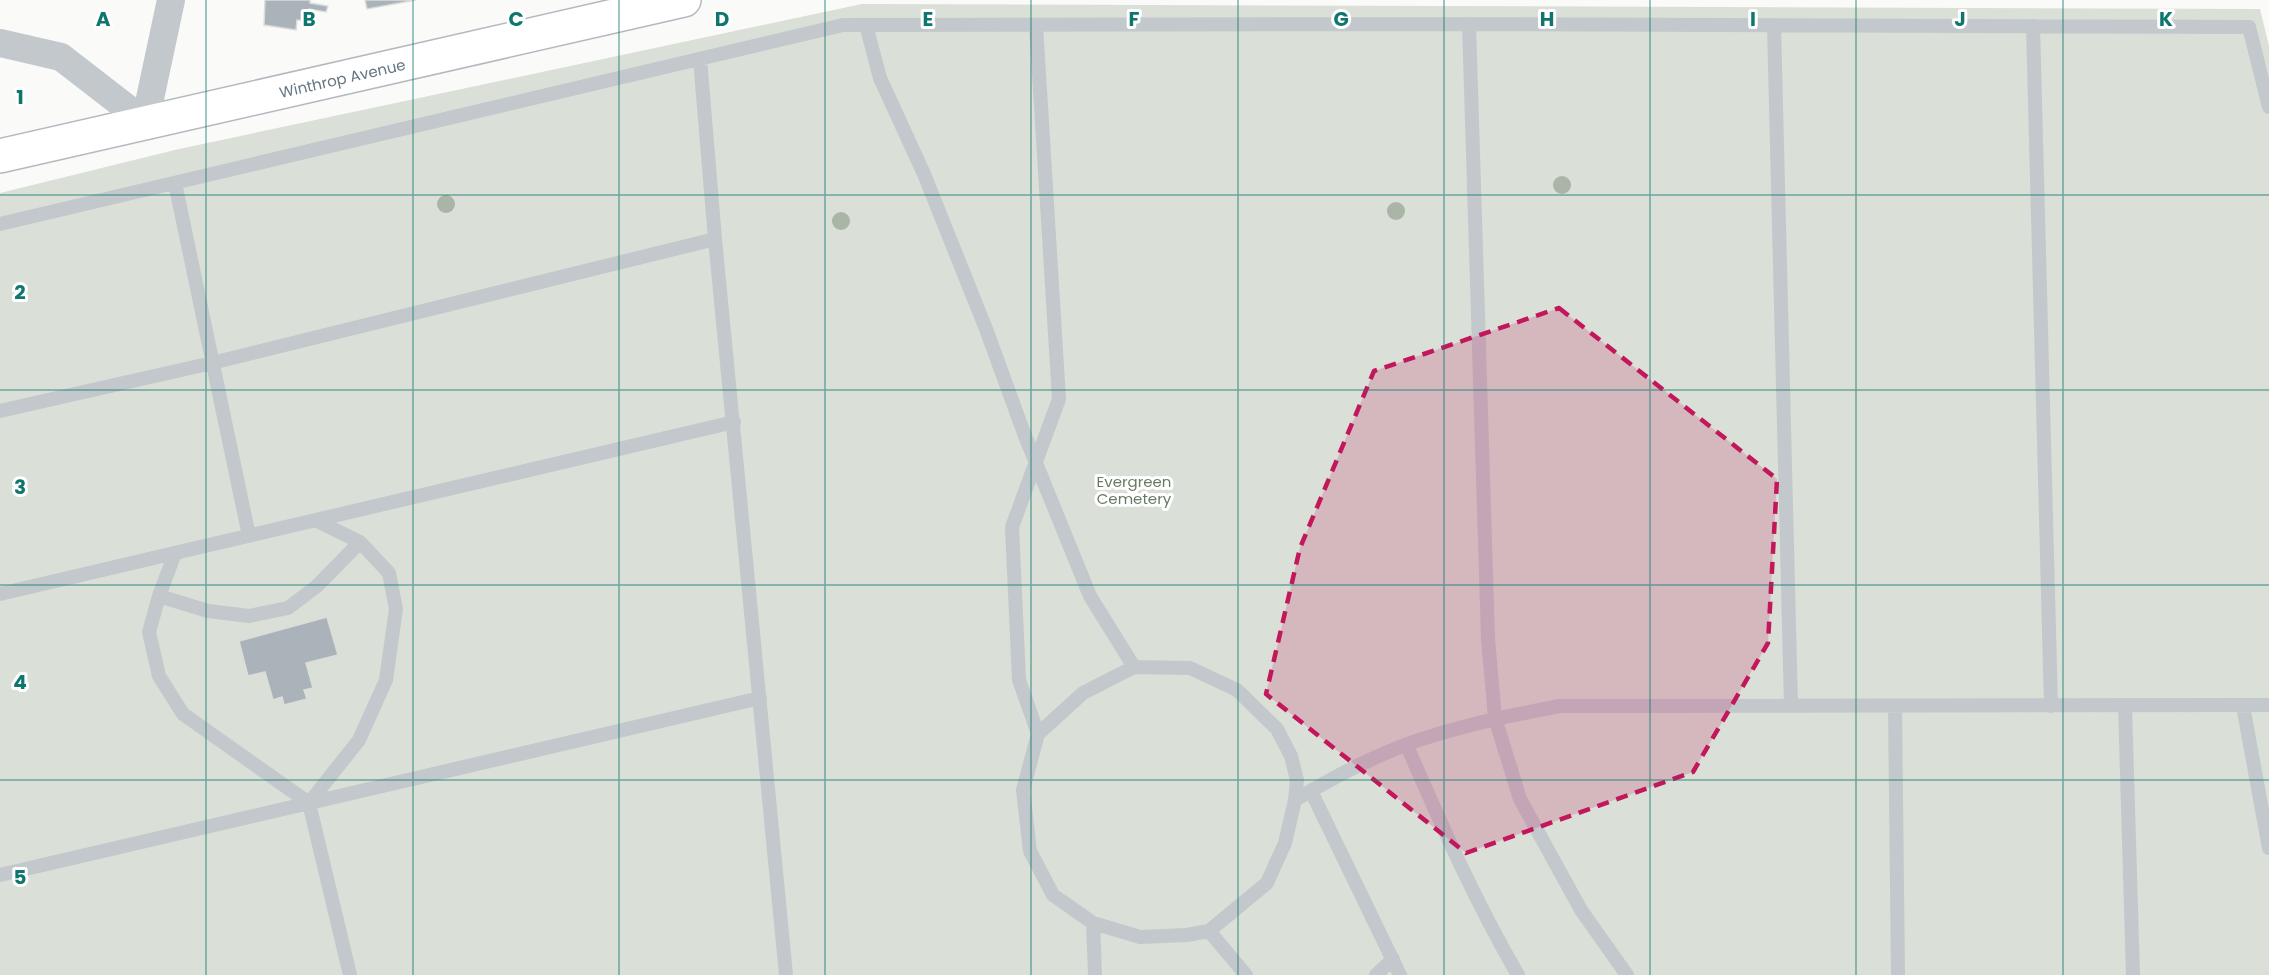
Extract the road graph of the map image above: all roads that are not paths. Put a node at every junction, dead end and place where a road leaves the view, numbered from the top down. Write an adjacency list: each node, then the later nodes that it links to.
1 (171, 0): 11 (street)
2 (684, 0): 11 (main road, Winthrop Avenue)
3 (1469, 24): 5 (lane); 6 (lane); 34 (lane)
4 (866, 25): 5 (lane); 9 (lane); 19 (lane)
5 (1036, 25): 19 (lane)
6 (1774, 25): 7 (lane); 29 (lane)
7 (2033, 26): 10 (lane); 31 (lane)
8 (0, 43): 11 (street)
9 (700, 59): 13 (lane); 15 (lane)
10 (2269, 107)
11 (145, 122): 12 (main road, Winthrop Avenue)
12 (0, 156)
13 (175, 183): 14 (lane); 16 (lane)
14 (0, 224)
15 (715, 239): 16 (lane); 18 (lane)
16 (212, 363): 17 (lane); 21 (lane)
17 (0, 411)
18 (734, 422): 20 (lane); 27 (lane)
19 (1035, 462): 26 (lane); 35 (lane)
20 (315, 520): 21 (lane); 22 (lane)
21 (249, 536): 23 (lane)
22 (360, 542): 25 (lane); 39 (lane)
23 (175, 553): 24 (lane); 25 (lane)
24 (0, 594)
25 (159, 596): 39 (lane)
26 (1134, 667): 35 (lane); 38 (lane)
27 (760, 698): 39 (lane); 46 (lane)
28 (2269, 705): 33 (lane)
29 (1791, 706): 30 (lane); 34 (lane)
30 (1895, 706): 31 (lane); 53 (lane)
31 (2051, 706): 32 (lane)
32 (2125, 706): 33 (lane); 54 (lane)
33 (2243, 706): 40 (lane)
34 (1495, 718): 36 (lane); 52 (lane)
35 (1038, 734): 42 (lane)
36 (1407, 746): 37 (lane); 51 (lane)
37 (1311, 791): 38 (lane); 44 (lane)
38 (1295, 800): 43 (lane)
39 (309, 803): 41 (lane); 45 (lane)
40 (2269, 848)
41 (0, 875)
42 (1093, 923): 43 (lane); 47 (lane)
43 (1209, 931): 48 (lane)
44 (1393, 959): 49 (lane); 50 (lane)
45 (350, 975)
46 (786, 975)
47 (1095, 975)
48 (1246, 975)
49 (1376, 975)
50 (1400, 975)
51 (1518, 975)
52 (1627, 975)
53 (1899, 975)
54 (2133, 975)

